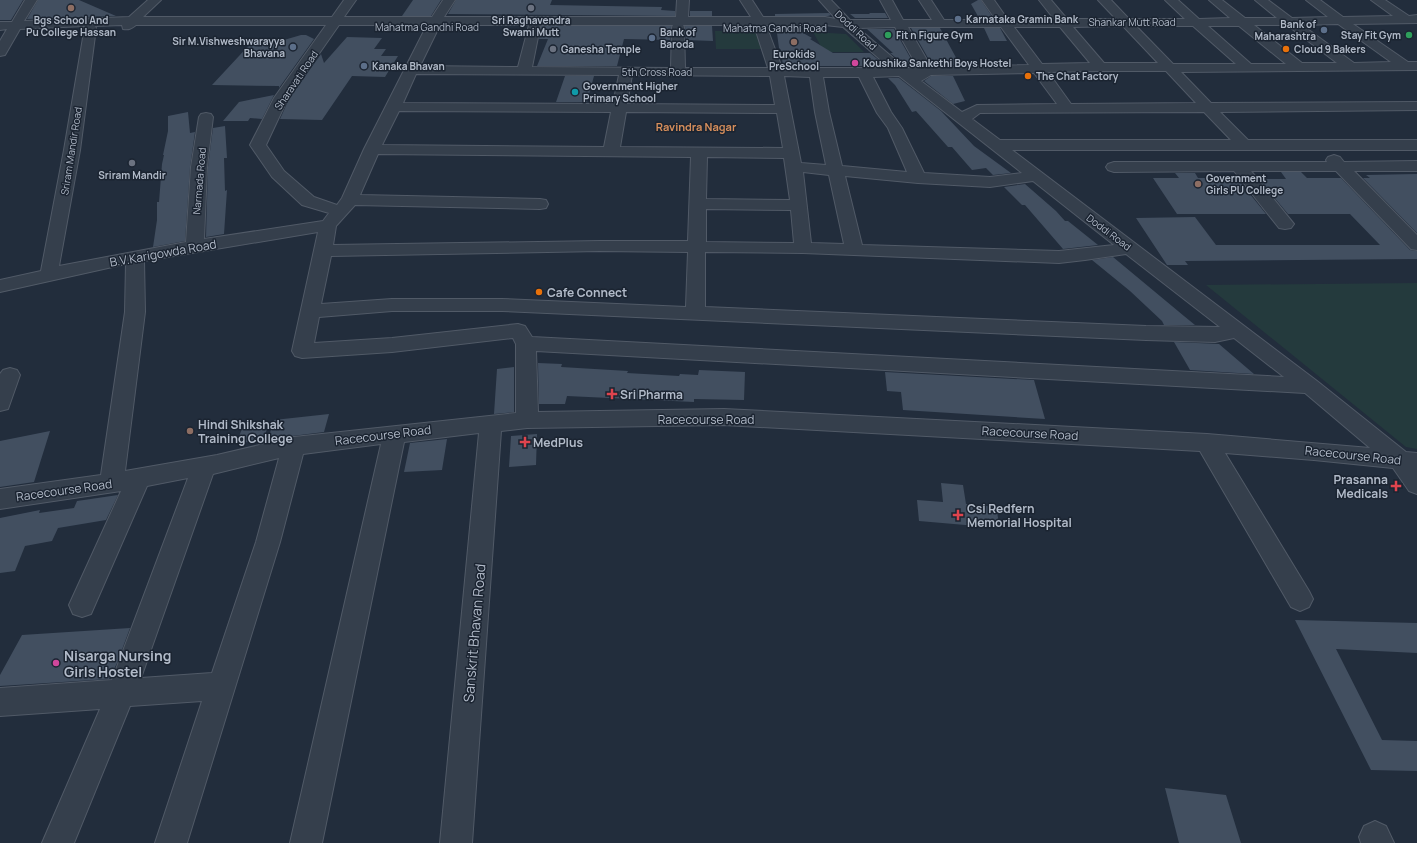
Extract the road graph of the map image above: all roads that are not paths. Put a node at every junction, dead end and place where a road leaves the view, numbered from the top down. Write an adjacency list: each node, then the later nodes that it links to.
1 (31, 0): 37 (street)
2 (155, 0): 27 (street)
3 (350, 0): 28 (street)
4 (448, 0): 29 (street)
5 (683, 0): 31 (street)
6 (746, 0): 34 (street)
7 (825, 0): 32 (street, Doddi Road)
8 (886, 0): 24 (street)
9 (925, 0): 33 (street)
10 (988, 0): 25 (street)
11 (1045, 0): 26 (street)
12 (1104, 0): 20 (street)
13 (1171, 0): 21 (street)
14 (1215, 0): 22 (street)
15 (1261, 0): 23 (street)
16 (1312, 0): 19 (street)
17 (1378, 0): 18 (street)
18 (1412, 19): 19 (street, Shankar Mutt Road)
19 (1341, 20): 23 (street, Shankar Mutt Road); 41 (street)
20 (1127, 22): 21 (street, Shankar Mutt Road); 26 (street, Shankar Mutt Road); 43 (street)
21 (1196, 22): 22 (street, Shankar Mutt Road); 46 (street)
22 (1243, 22): 23 (street, Shankar Mutt Road); 44 (street)
23 (1290, 22): 45 (street)
24 (900, 23): 32 (street, Shankar Mutt Road); 33 (street, Shankar Mutt Road); 55 (street)
25 (1004, 23): 26 (street, Shankar Mutt Road); 33 (street, Shankar Mutt Road); 48 (street)
26 (1065, 23): 42 (street)
27 (129, 24): 28 (street, Mahatma Gandhi Road); 37 (street, Mahatma Gandhi Road); 38 (street, Mahatma Gandhi Road)
28 (335, 24): 29 (street, Mahatma Gandhi Road); 82 (street, Sharavati Road)
29 (434, 24): 30 (street, Mahatma Gandhi Road); 36 (street, Mahatma Gandhi Road); 47 (street)
30 (576, 24): 31 (street, Mahatma Gandhi Road); 36 (street, Mahatma Gandhi Road)
31 (680, 24): 34 (street, Mahatma Gandhi Road); 52 (street)
32 (847, 24): 34 (street, Mahatma Gandhi Road); 55 (street, Doddi Road)
33 (940, 24)
34 (760, 25): 50 (street)
35 (0, 26): 37 (street, Mahatma Gandhi Road)
36 (534, 27): 49 (street)
37 (16, 28): 38 (street, Mahatma Gandhi Road); 39 (street, Mahatma Gandhi Road); 40 (street)
38 (90, 28): 93 (street, Sriram Mandir Road)
39 (0, 32)
40 (0, 52)
41 (1411, 66): 45 (street, 5th Cross Road)
42 (1100, 67): 43 (street, 5th Cross Road); 48 (street, 5th Cross Road)
43 (1169, 67): 46 (street, 5th Cross Road); 58 (street)
44 (1298, 67): 45 (street, 5th Cross Road); 46 (street, 5th Cross Road)
45 (1351, 67)
46 (1248, 68)
47 (411, 70): 49 (street, 5th Cross Road); 57 (street)
48 (1038, 70): 55 (street, 5th Cross Road); 59 (street)
49 (524, 71): 51 (street, 5th Cross Road)
50 (776, 71): 52 (street, 5th Cross Road); 53 (street, 5th Cross Road); 60 (street)
51 (626, 72): 52 (street, 5th Cross Road); 61 (street)
52 (678, 72)
53 (816, 72): 54 (street, 5th Cross Road); 76 (street)
54 (864, 73): 55 (street, 5th Cross Road); 78 (street)
55 (914, 75): 63 (street, Doddi Road)
56 (1417, 106): 58 (street)
57 (394, 107): 61 (street); 68 (street)
58 (1206, 107): 59 (street); 64 (street)
59 (1067, 108): 63 (street)
60 (783, 109): 61 (street); 71 (street)
61 (620, 110): 69 (street)
62 (206, 117): 85 (street, Narmada Road)
63 (964, 119): 65 (street, Doddi Road)
64 (1243, 144): 65 (street); 66 (street)
65 (995, 145): 77 (street, Doddi Road)
66 (1318, 145): 67 (street); 72 (street)
67 (1417, 145)
68 (372, 149): 69 (street); 82 (street)
69 (611, 152): 70 (street)
70 (699, 152): 71 (street); 80 (street)
71 (792, 160): 76 (street); 81 (street)
72 (1341, 166): 73 (street); 75 (street); 86 (street)
73 (1417, 166)
74 (1114, 167): 75 (street)
75 (1239, 167): 83 (street)
76 (835, 170): 78 (street); 90 (street)
77 (1036, 176): 78 (street); 89 (street, Doddi Road)
78 (918, 178)
79 (540, 204): 82 (street)
80 (697, 204): 81 (street); 87 (street)
81 (798, 205): 88 (street)
82 (345, 206): 84 (street)
83 (1285, 224)
84 (328, 225): 85 (street, B.V.Karigowda Road); 91 (street)
85 (195, 246): 92 (street, B.V.Karigowda Road)
86 (1417, 246)
87 (696, 247): 88 (street); 91 (street); 97 (street)
88 (802, 248): 90 (street)
89 (1129, 248): 90 (street); 98 (street, Doddi Road)
90 (854, 250)
91 (322, 251): 96 (street)
92 (135, 257): 93 (street, B.V.Karigowda Road); 111 (street)
93 (49, 274): 94 (street, B.V.Karigowda Road)
94 (0, 286)
95 (502, 305): 96 (street); 97 (street); 99 (street)
96 (310, 311): 99 (street)
97 (695, 313): 98 (street)
98 (1238, 330): 101 (street, Doddi Road)
99 (522, 338): 101 (street); 103 (street)
100 (10, 375): 102 (street)
101 (1310, 386): 108 (street, Doddi Road)
102 (0, 403)
103 (527, 420): 104 (street, Racecourse Road); 106 (street, Racecourse Road)
104 (492, 423): 105 (street, Racecourse Road); 122 (street, Sanskrit Bhavan Road)
105 (394, 434): 107 (street, Racecourse Road); 121 (street)
106 (1207, 443): 108 (street, Racecourse Road); 114 (street)
107 (294, 446): 109 (street, Racecourse Road); 116 (street)
108 (1408, 460): 112 (street, Doddi Road)
109 (205, 466): 110 (street, Racecourse Road); 117 (street)
110 (139, 478): 111 (street, Racecourse Road); 115 (street)
111 (112, 483): 113 (street, Racecourse Road)
112 (1417, 484)
113 (0, 499)
114 (1300, 599)
115 (82, 605)
116 (222, 686): 117 (street); 120 (street)
117 (121, 693): 118 (street); 119 (street)
118 (0, 702)
119 (58, 843)
120 (171, 843)
121 (306, 843)
122 (456, 843)

